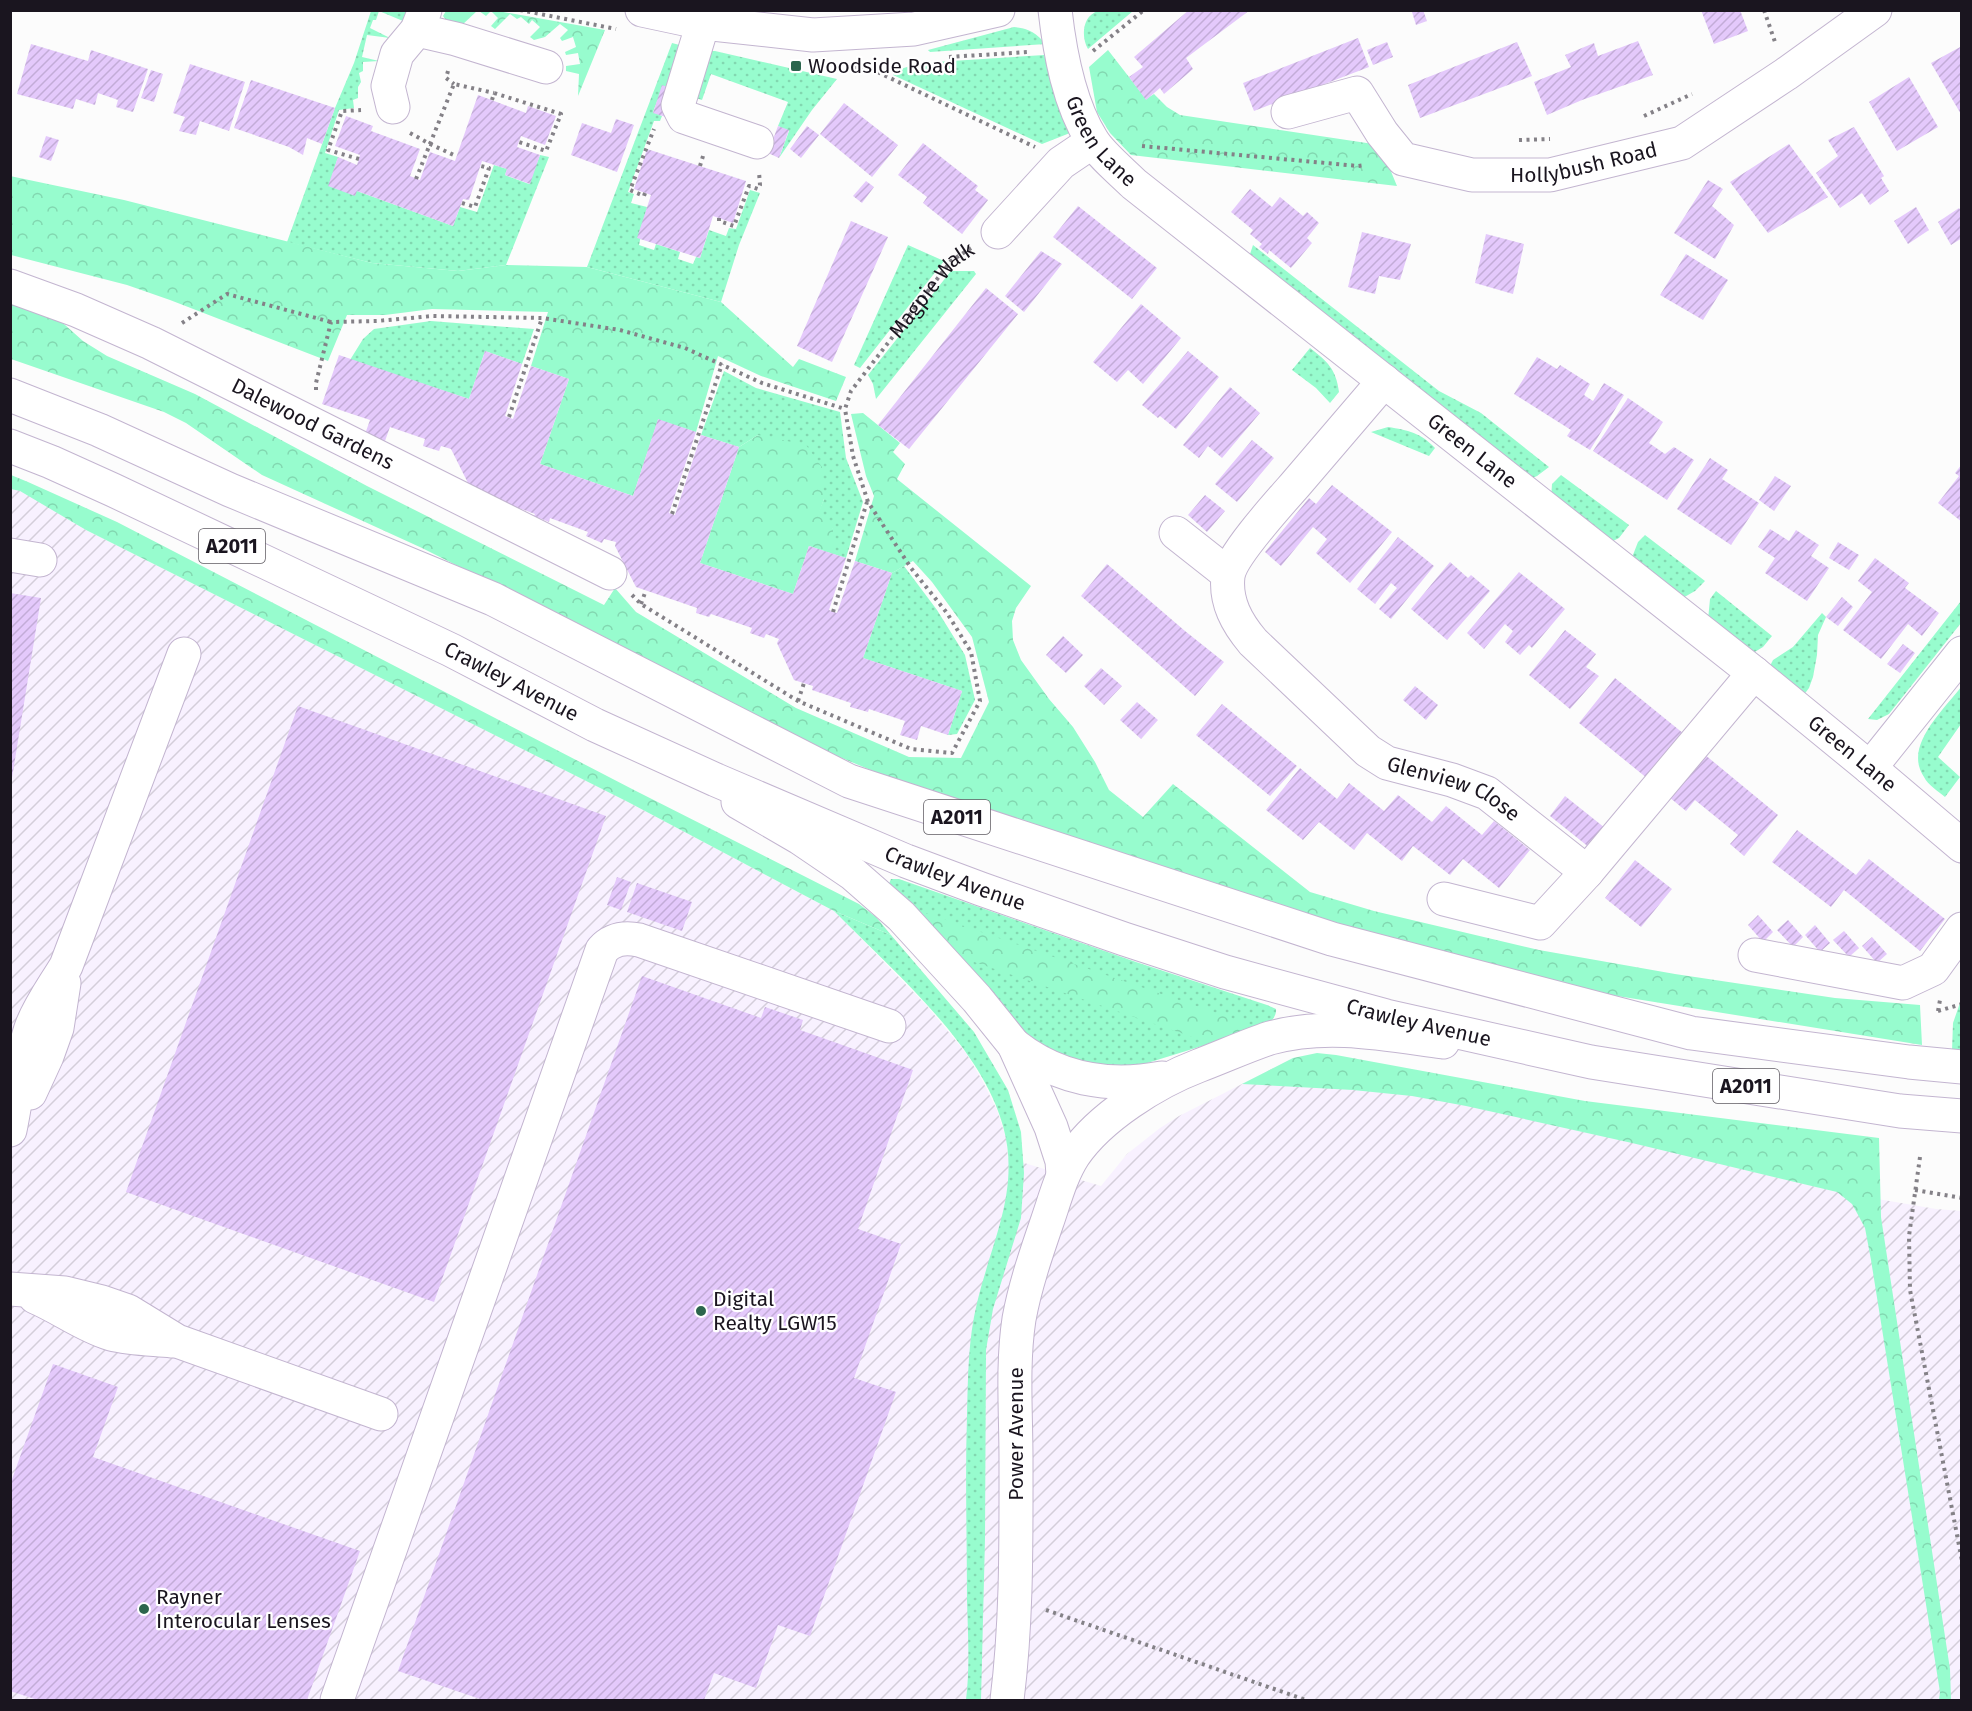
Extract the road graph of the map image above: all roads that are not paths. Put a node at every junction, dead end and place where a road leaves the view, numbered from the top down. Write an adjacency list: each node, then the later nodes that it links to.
1 (642, 10): 6 (street)
2 (998, 10): 6 (street)
3 (1055, 10): 11 (street, Green Lane)
4 (1860, 15): 9 (street, Hollybush Road)
5 (421, 20): 7 (street); 8 (street)
6 (703, 23): 10 (street)
7 (546, 67)
8 (393, 107)
9 (1288, 112)
10 (757, 142)
11 (1092, 142): 12 (street, Magpie Walk); 14 (street, Green Lane)
12 (998, 232)
13 (10, 286): 18 (street, Dalewood Gardens)
14 (1384, 381): 19 (street); 22 (street, Green Lane)
15 (10, 394): 34 (street, A2011)
16 (10, 446): 23 (street, Crawley Avenue / A2011)
17 (1176, 533): 19 (street)
18 (610, 573)
19 (1228, 574): 26 (street, Glenview Close)
20 (1962, 653): 24 (street)
21 (184, 654): 30 (street)
22 (1754, 673): 24 (street, Green Lane); 26 (street)
23 (624, 739): 32 (street); 33 (street, Crawley Avenue / A2011)
24 (1870, 768): 25 (street, Green Lane)
25 (1962, 846)
26 (1587, 872): 27 (street)
27 (1444, 899)
28 (1962, 929): 29 (street)
29 (1755, 955)
30 (66, 966): 37 (street); 38 (street)
31 (889, 1026): 42 (street)
32 (1014, 1045): 35 (street); 39 (street)
33 (1591, 1062): 35 (street); 36 (street, Crawley Avenue / A2011)
34 (1962, 1067)
35 (1170, 1077): 39 (street)
36 (1962, 1116)
37 (10, 1130)
38 (10, 1136)
39 (1063, 1175): 43 (street, Power Avenue)
40 (16, 1290): 41 (street)
41 (381, 1414)
42 (343, 1699)
43 (1008, 1701)

